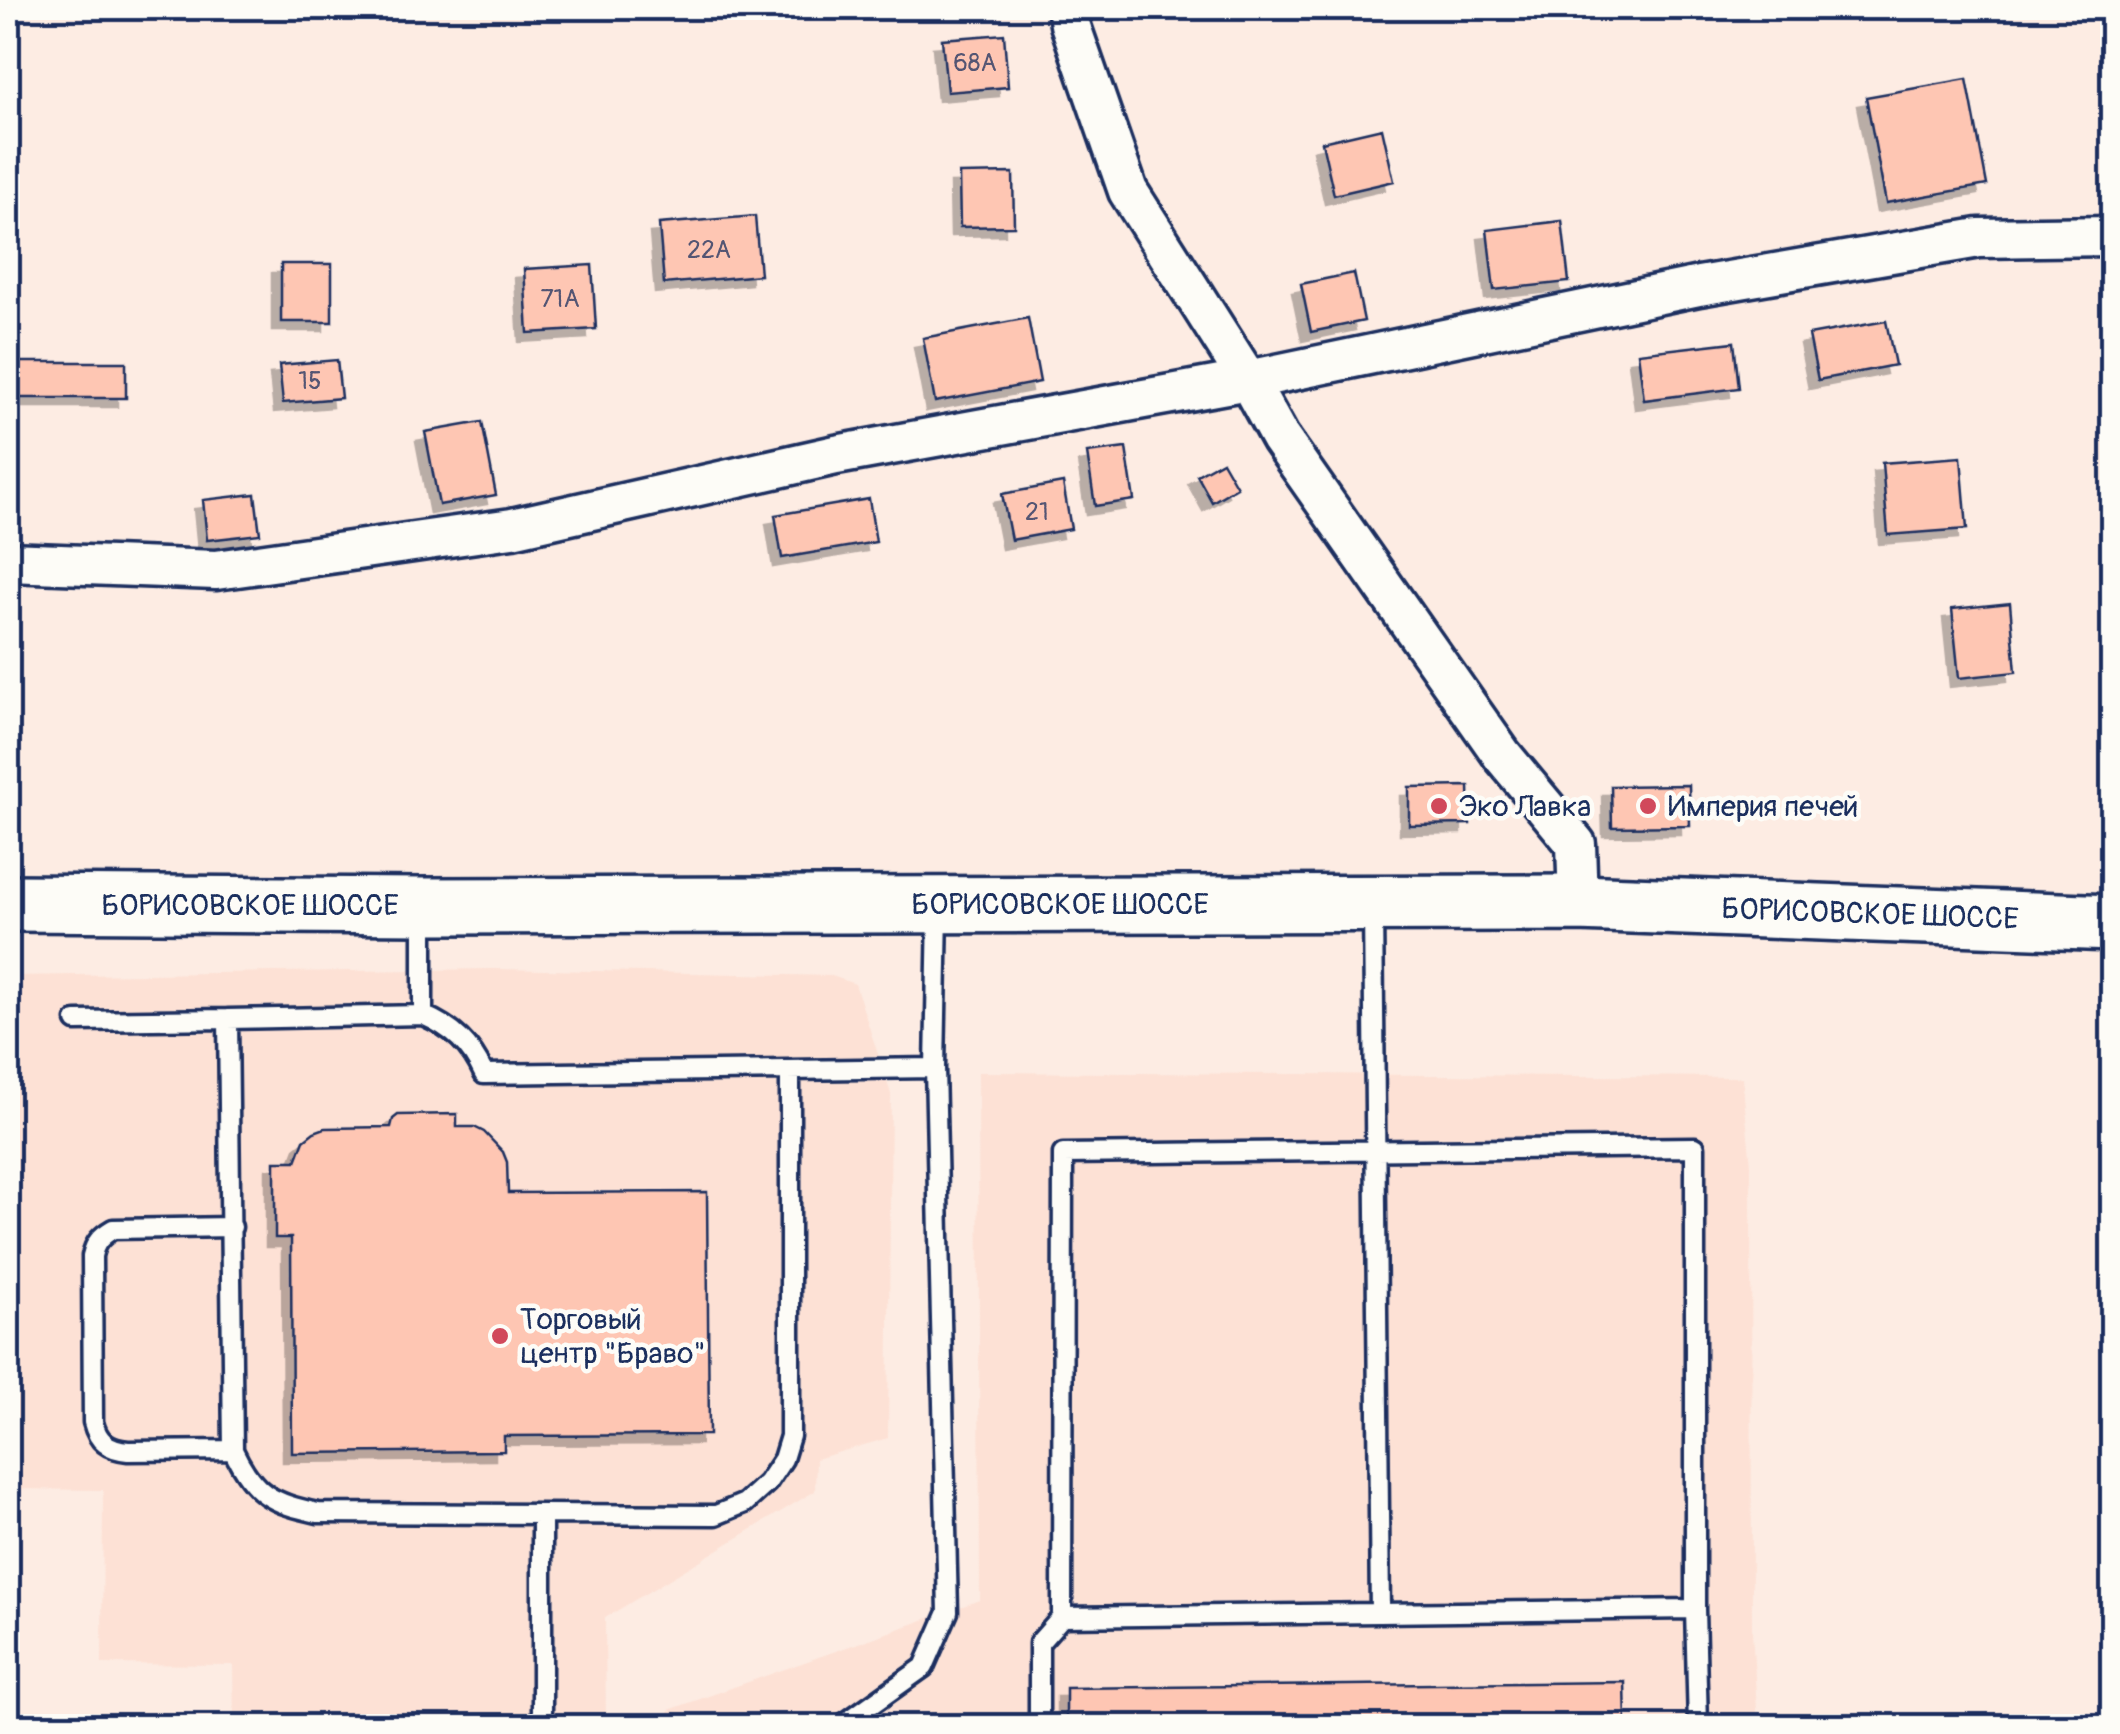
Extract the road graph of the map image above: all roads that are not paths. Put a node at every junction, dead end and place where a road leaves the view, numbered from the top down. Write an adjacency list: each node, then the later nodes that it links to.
1 (1067, 8): 3 (street)
2 (2112, 236): 3 (street)
3 (1248, 380): 4 (street); 6 (street)
4 (8, 562)
5 (1373, 902): 6 (main road, БОРИСОВСКОЕ ШОССЕ); 7 (main road, БОРИСОВСКОЕ ШОССЕ); 16 (lane)
6 (1578, 902): 10 (main road, БОРИСОВСКОЕ ШОССЕ)
7 (939, 904): 8 (main road, БОРИСОВСКОЕ ШОССЕ); 14 (lane)
8 (423, 906): 9 (main road, БОРИСОВСКОЕ ШОССЕ); 11 (lane)
9 (25, 910)
10 (2112, 923)
11 (423, 1016): 12 (lane); 15 (lane)
12 (228, 1019): 13 (lane); 17 (lane)
13 (76, 1020)
14 (935, 1068): 15 (lane); 24 (lane)
15 (790, 1070): 19 (lane)
16 (1376, 1150): 20 (lane); 21 (lane); 22 (lane)
17 (232, 1228): 18 (lane); 18 (lane)
18 (234, 1450): 19 (lane)
19 (542, 1514): 23 (lane)
20 (1695, 1609): 21 (lane); 26 (lane)
21 (1380, 1613): 22 (lane)
22 (1062, 1618): 25 (lane)
23 (542, 1726)
24 (841, 1726)
25 (1038, 1726)
26 (1698, 1726)

